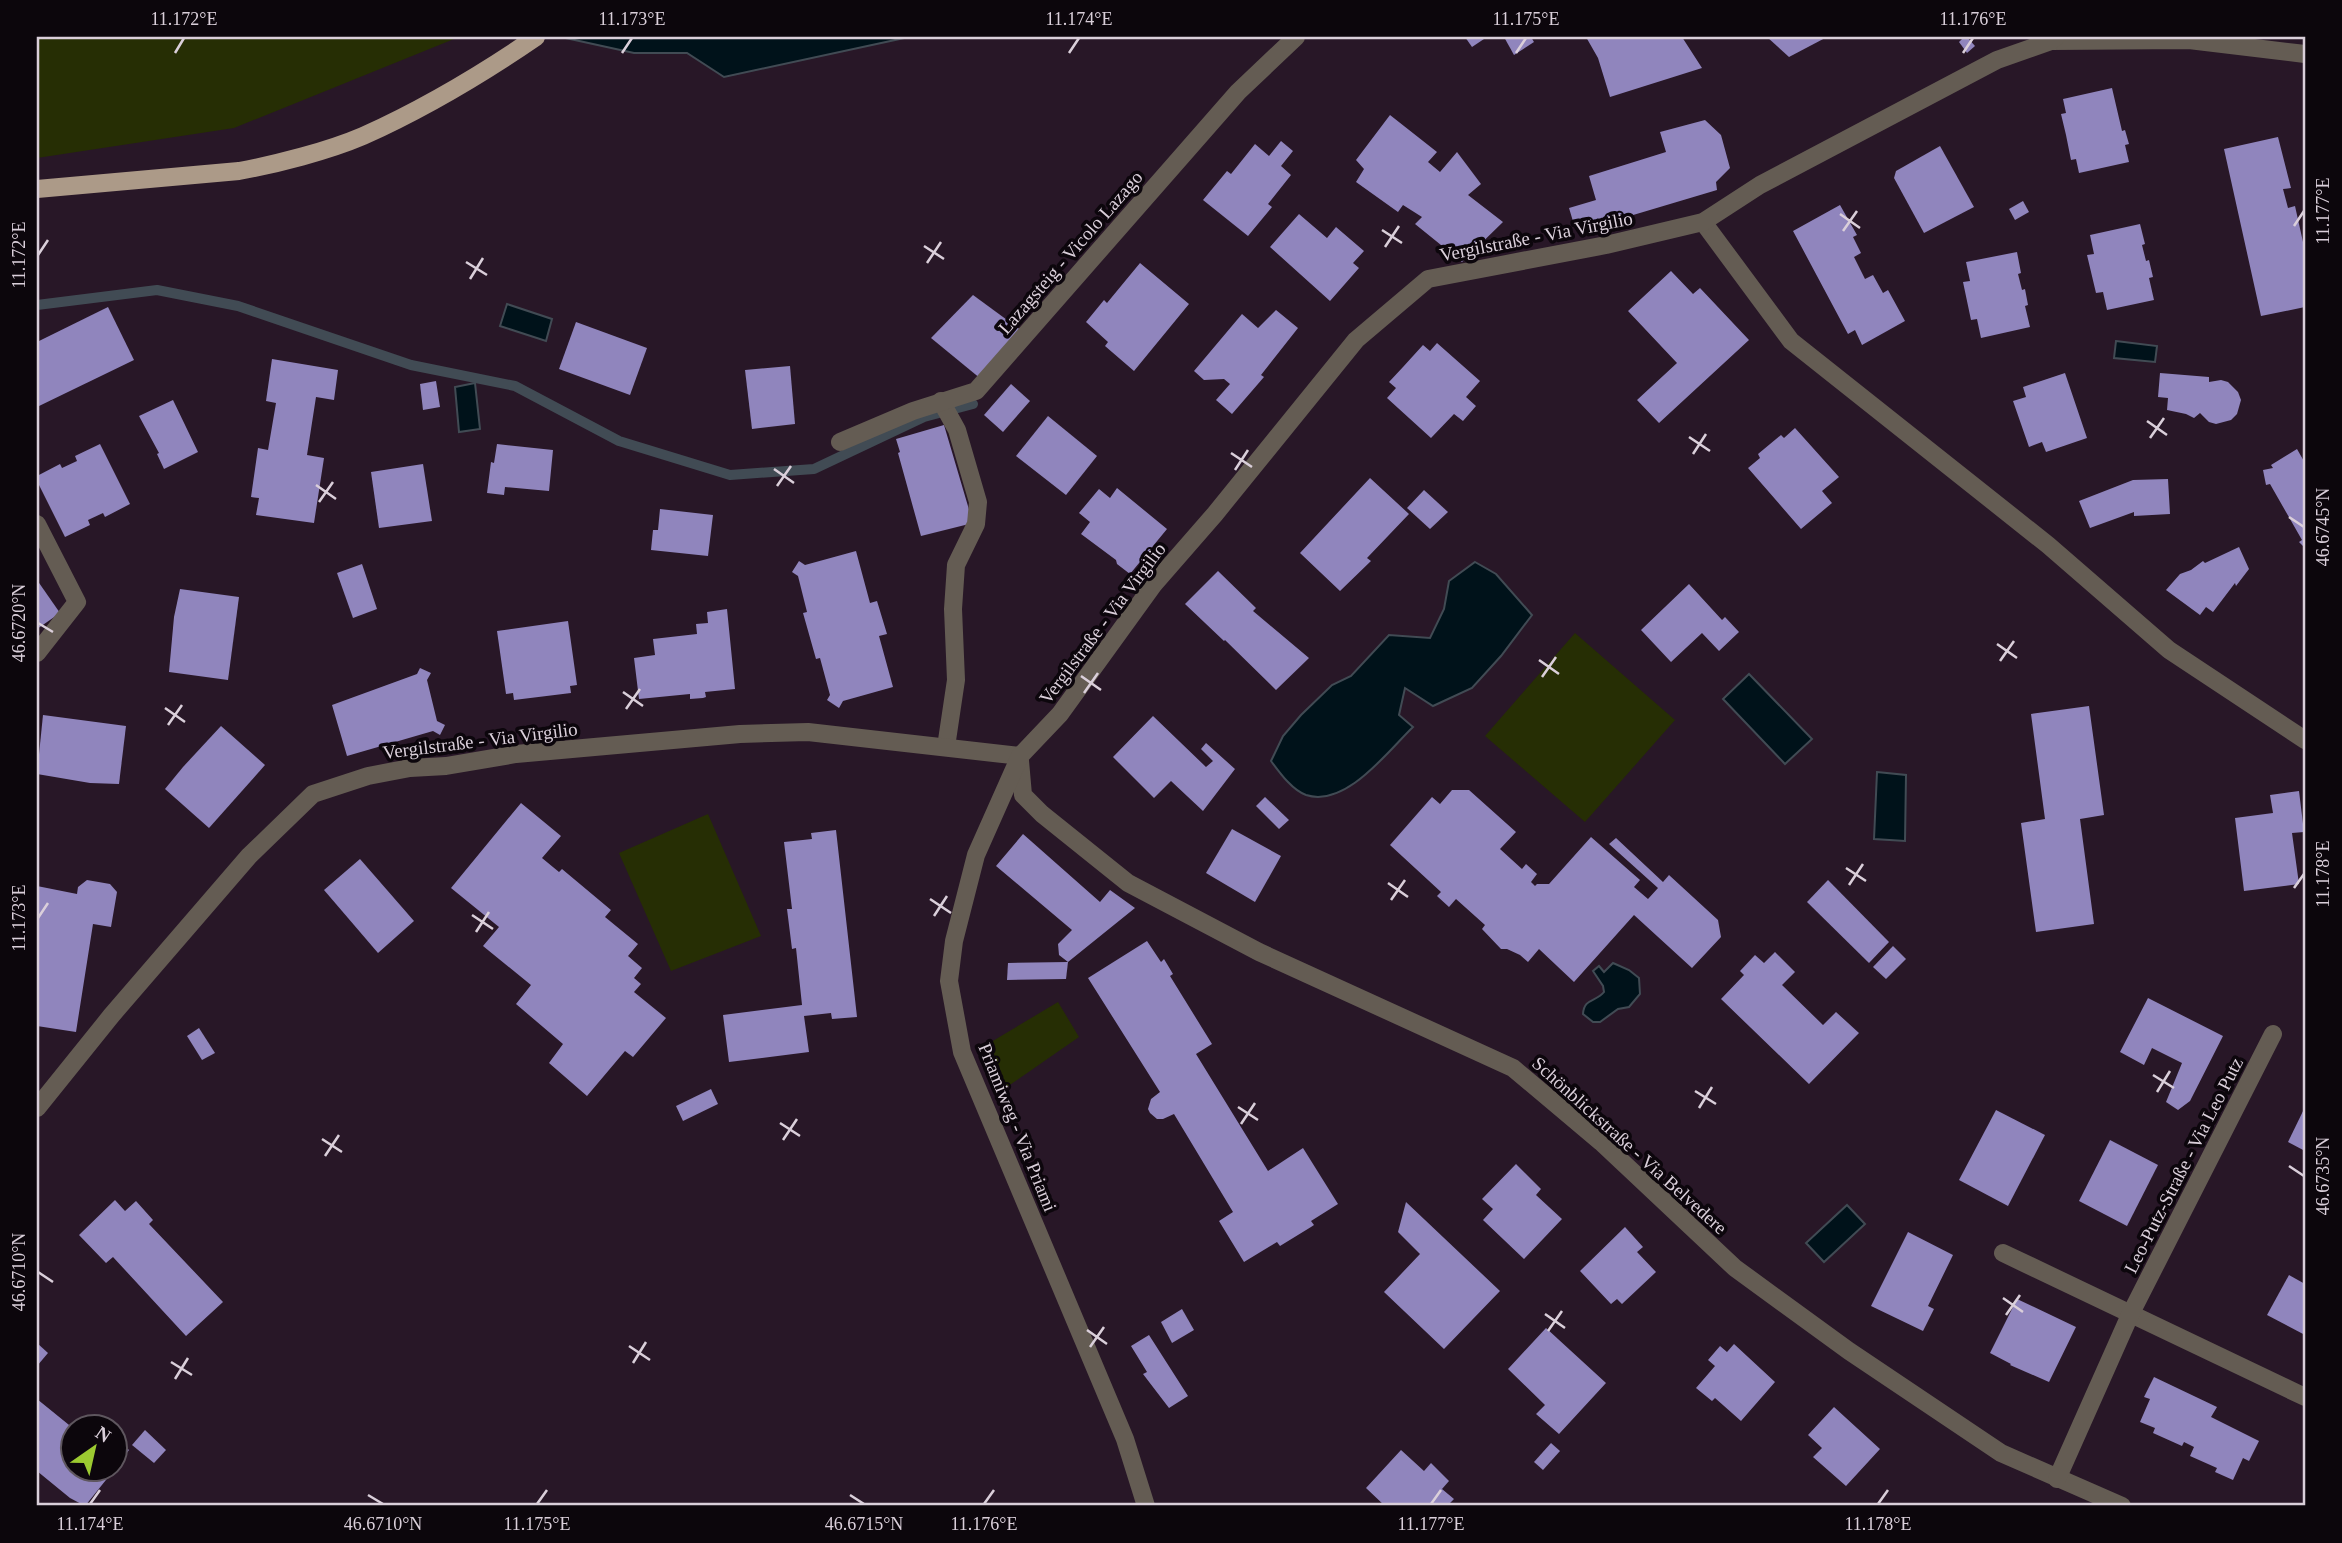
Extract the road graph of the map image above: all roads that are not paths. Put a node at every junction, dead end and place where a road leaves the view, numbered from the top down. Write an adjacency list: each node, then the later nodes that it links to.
1 (536, 37): 6 (main road)
2 (1296, 37): 8 (street, Lazagsteig - Vicolo Lazago)
3 (2189, 38): 4 (street, Vergilstraße - Via Virgilio); 5 (street, Vergilstraße - Via Virgilio)
4 (2053, 39): 7 (street, Vergilstraße - Via Virgilio)
5 (2305, 54)
6 (37, 189)
7 (1703, 222): 12 (street); 14 (street, Vergilstraße - Via Virgilio)
8 (942, 401): 9 (street, Lazagsteig - Vicolo Lazago); 13 (street)
9 (840, 442)
10 (37, 524): 11 (street)
11 (37, 653)
12 (2305, 740)
13 (946, 747): 14 (street, Vergilstraße - Via Virgilio); 16 (street, Vergilstraße - Via Virgilio)
14 (1020, 756): 20 (street, Schönblickstraße - Via Belvedere); 21 (street, Priamiweg - Via Priami)
15 (2273, 1034): 18 (street, Leo-Putz-Straße - Via Leo Putz)
16 (37, 1108)
17 (2003, 1253): 18 (street)
18 (2130, 1315): 19 (street); 20 (street, Leo-Putz-Straße - Via Leo Putz)
19 (2305, 1397)
20 (2057, 1479): 22 (street, Schönblickstraße - Via Belvedere)
21 (1146, 1506)
22 (2122, 1506)

